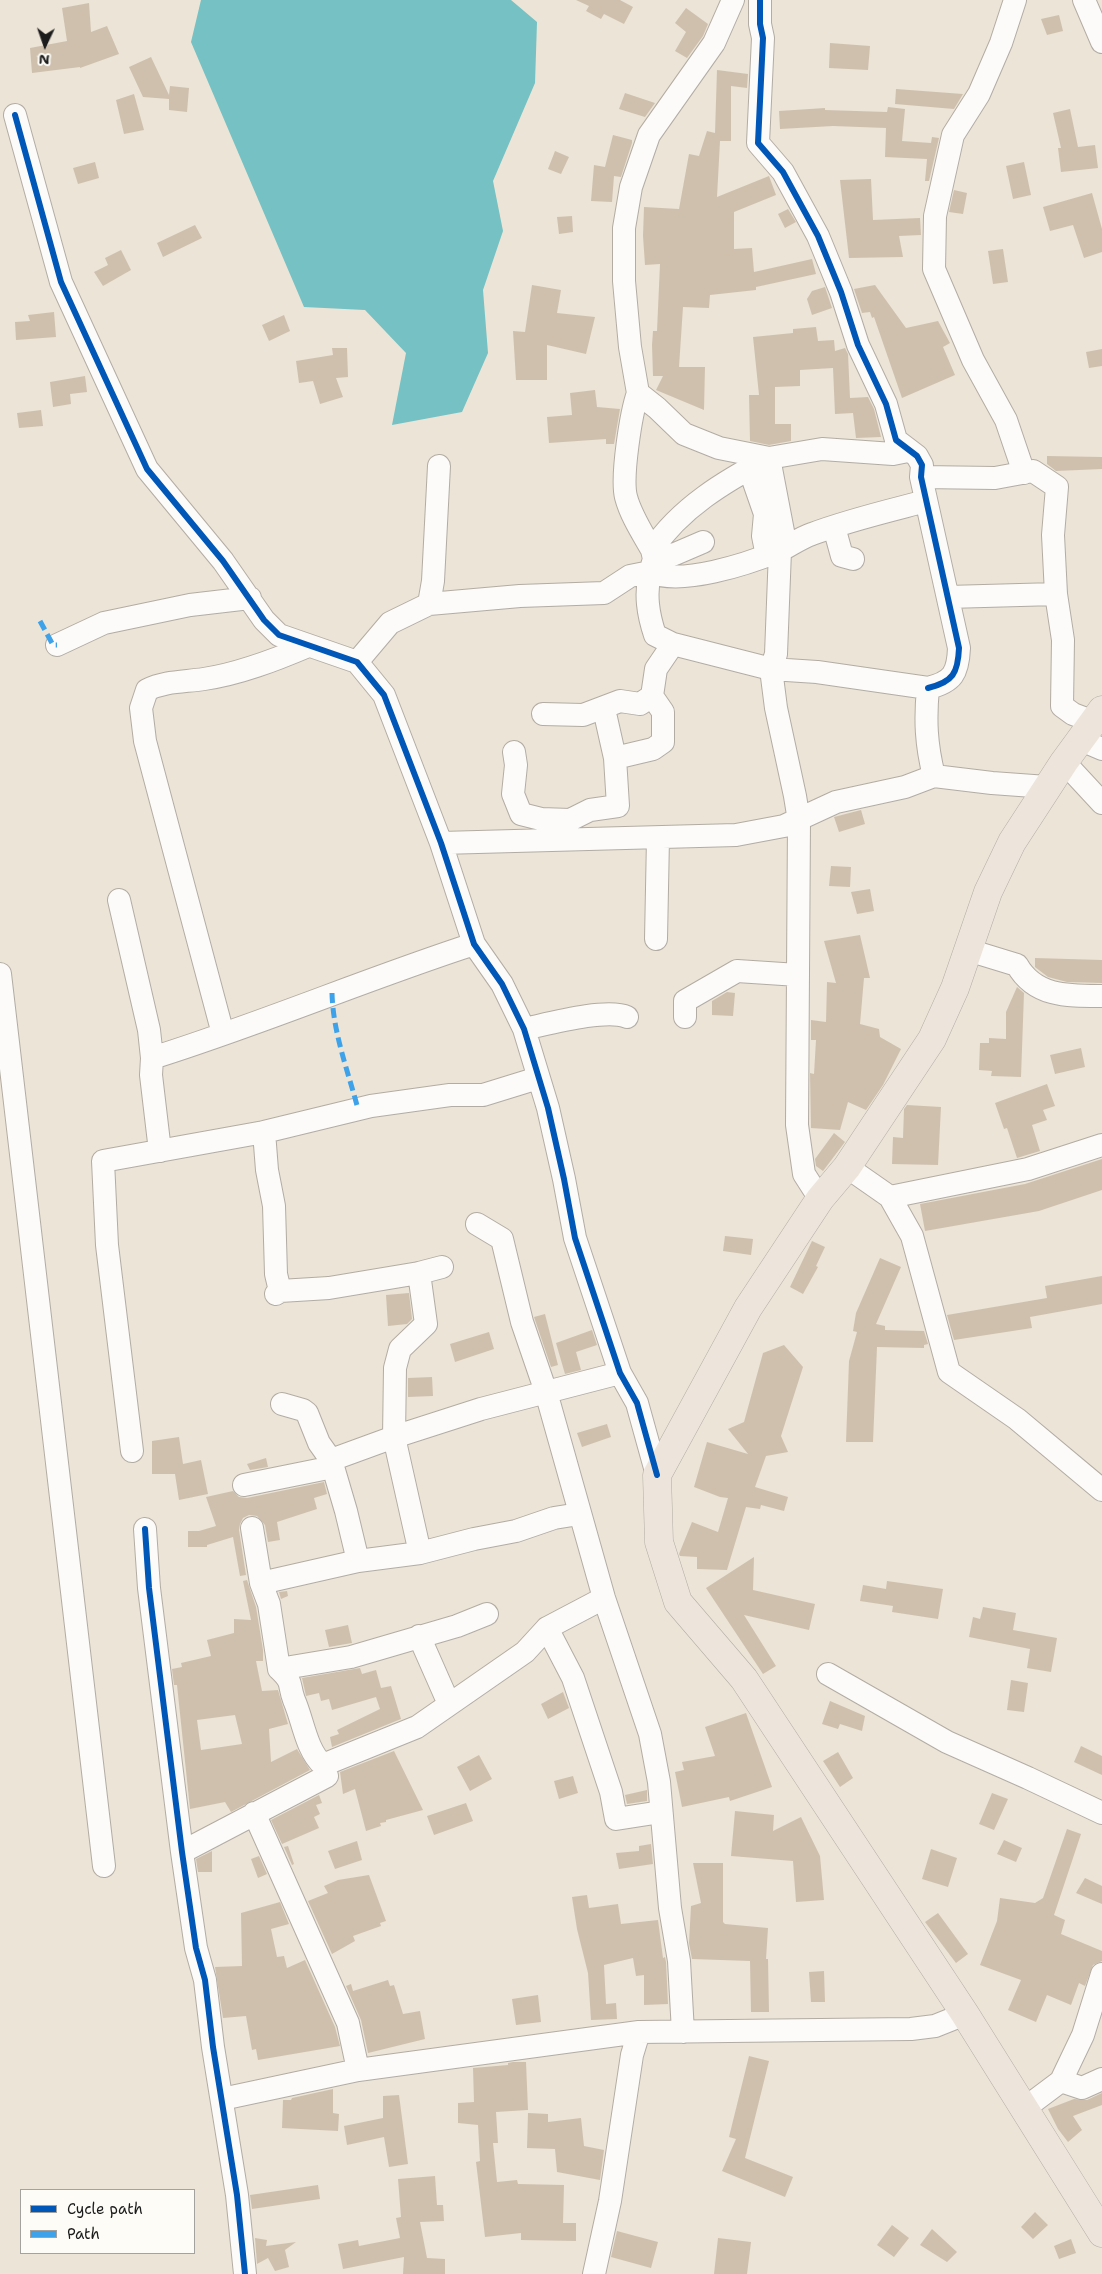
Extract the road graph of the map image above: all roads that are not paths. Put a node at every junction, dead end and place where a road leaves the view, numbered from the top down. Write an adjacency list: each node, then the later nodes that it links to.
1 (733, 0): 7 (street)
2 (760, 0): 8 (street)
3 (1015, 0): 12 (street)
4 (1084, 0): 5 (street)
5 (1102, 42)
6 (15, 115): 22 (street)
7 (638, 393): 9 (street); 19 (street)
8 (908, 451): 9 (street); 13 (street)
9 (769, 458): 11 (street); 17 (street)
10 (439, 466): 23 (street)
11 (749, 468): 17 (street); 19 (street)
12 (1024, 473): 13 (street); 20 (street)
13 (921, 477): 14 (street)
14 (926, 501): 15 (street); 21 (street)
15 (834, 527): 17 (street); 18 (street)
16 (703, 542): 19 (street)
17 (778, 551): 19 (street); 28 (street)
18 (853, 559)
19 (652, 560): 23 (street); 24 (street)
20 (1056, 594): 21 (street); 33 (street)
21 (948, 597): 29 (street)
22 (250, 598): 25 (street); 26 (street)
23 (429, 604): 27 (street)
24 (672, 644): 28 (street); 30 (street)
25 (57, 645)
26 (308, 646): 27 (street); 53 (street)
27 (357, 662): 42 (street)
28 (771, 669): 29 (street); 40 (street)
29 (928, 688): 37 (street)
30 (652, 696): 31 (street); 35 (street)
31 (604, 709): 32 (street); 35 (street)
32 (543, 714)
33 (1095, 730): 36 (main road)
34 (514, 752): 35 (street)
35 (615, 758)
36 (1064, 762): 38 (main road); 39 (street)
37 (934, 776): 38 (street); 40 (street)
38 (1047, 787): 46 (main road)
39 (1102, 803)
40 (798, 821): 41 (street); 48 (street)
41 (658, 838): 42 (street); 44 (street)
42 (440, 843): 45 (street)
43 (119, 900): 54 (street)
44 (656, 939)
45 (474, 944): 52 (street); 53 (street)
46 (968, 950): 49 (street); 59 (main road)
47 (0, 974): 92 (street)
48 (798, 975): 51 (street); 61 (street)
49 (1102, 996)
50 (628, 1017): 52 (street)
51 (685, 1017)
52 (524, 1029): 55 (street)
53 (223, 1034): 54 (street)
54 (152, 1058): 58 (street)
55 (538, 1078): 56 (street); 65 (street)
56 (264, 1132): 58 (street); 64 (street)
57 (1102, 1146): 60 (street)
58 (160, 1151): 69 (street)
59 (847, 1166): 60 (street); 61 (main road)
60 (890, 1197): 73 (street)
61 (820, 1199): 71 (main road)
62 (477, 1224): 66 (street)
63 (442, 1267): 64 (street)
64 (419, 1273): 68 (street)
65 (620, 1373): 66 (street); 71 (street)
66 (546, 1392): 68 (street); 74 (street)
67 (282, 1404): 70 (street)
68 (394, 1436): 70 (street); 77 (street)
69 (132, 1451)
70 (332, 1464): 72 (street); 78 (street)
71 (658, 1475): 94 (main road)
72 (244, 1485)
73 (1102, 1490)
74 (579, 1514): 77 (street); 80 (street)
75 (252, 1528): 79 (street)
76 (145, 1529): 91 (street)
77 (420, 1553): 78 (street)
78 (358, 1561): 79 (street)
79 (260, 1583): 84 (street)
80 (604, 1598): 82 (street); 88 (street)
81 (487, 1614): 83 (street)
82 (547, 1628): 86 (street); 88 (street)
83 (420, 1636): 84 (street); 86 (street)
84 (279, 1669): 87 (street)
85 (828, 1674): 90 (street)
86 (449, 1704): 87 (street)
87 (322, 1765): 89 (street)
88 (661, 1812): 96 (street)
89 (254, 1813): 91 (street); 97 (street)
90 (1102, 1813)
91 (182, 1852): 100 (street)
92 (104, 1866)
93 (1102, 1974): 99 (street)
94 (965, 2014): 96 (street); 101 (main road)
95 (639, 2032): 96 (street); 97 (street); 104 (street)
96 (683, 2032)
97 (358, 2070): 100 (street)
98 (1102, 2079): 99 (street)
99 (1061, 2081): 101 (street)
100 (222, 2099): 103 (street)
101 (1025, 2108): 102 (main road)
102 (1102, 2233)
103 (245, 2274)
104 (594, 2274)

